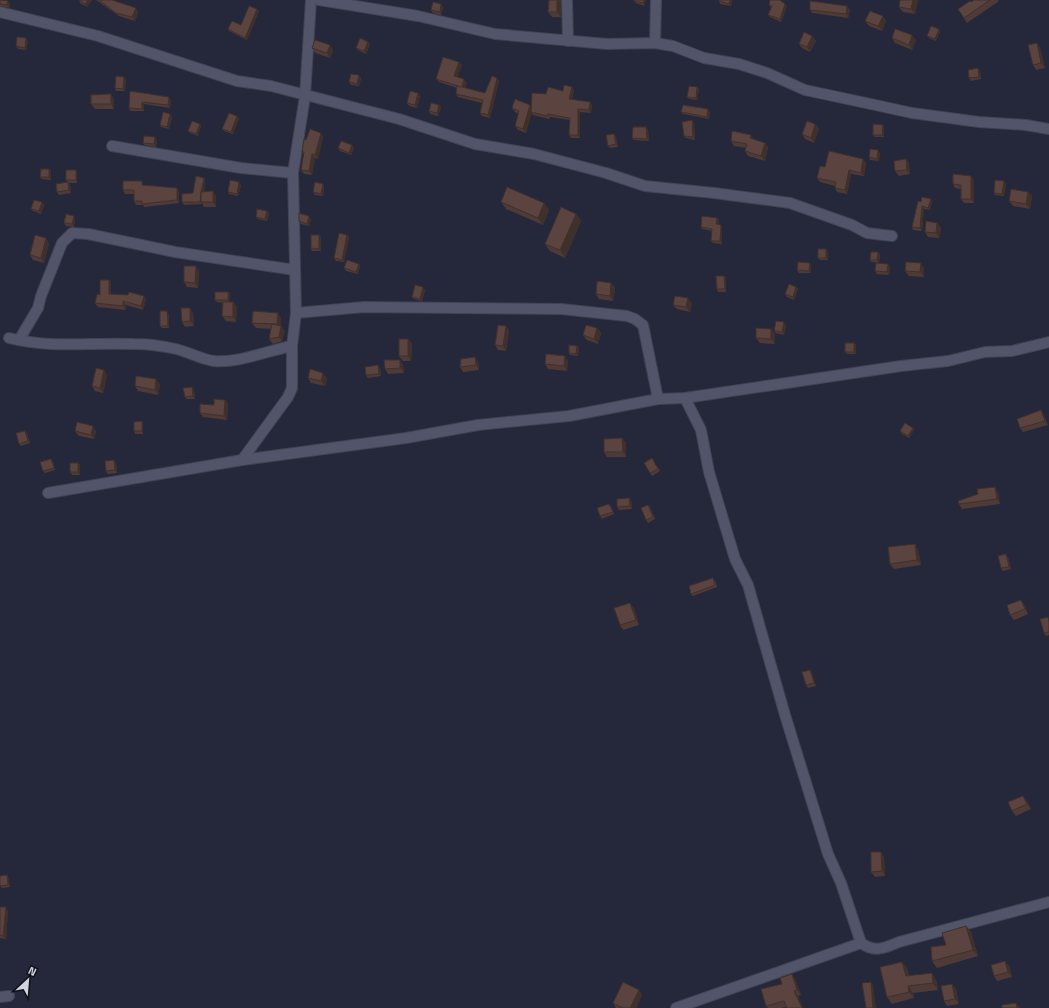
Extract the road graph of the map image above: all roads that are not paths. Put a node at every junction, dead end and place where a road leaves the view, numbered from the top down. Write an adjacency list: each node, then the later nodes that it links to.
1 (311, 0): 8 (street)
2 (319, 0): 6 (street)
3 (568, 0): 6 (street)
4 (656, 0): 7 (street)
5 (0, 12): 8 (street)
6 (568, 41): 7 (street)
7 (655, 43): 9 (street)
8 (305, 96): 11 (street); 12 (street)
9 (1049, 129)
10 (112, 146): 11 (street)
11 (293, 173): 13 (street)
12 (892, 236)
13 (295, 270): 14 (street); 16 (street)
14 (296, 313): 16 (street); 18 (street)
15 (1049, 342): 17 (street)
16 (292, 346): 19 (street)
17 (685, 398): 18 (street); 22 (street)
18 (658, 399): 19 (street)
19 (242, 460): 20 (street)
20 (48, 493)
21 (1049, 902): 22 (street)
22 (861, 943): 23 (street)
23 (676, 1008)

